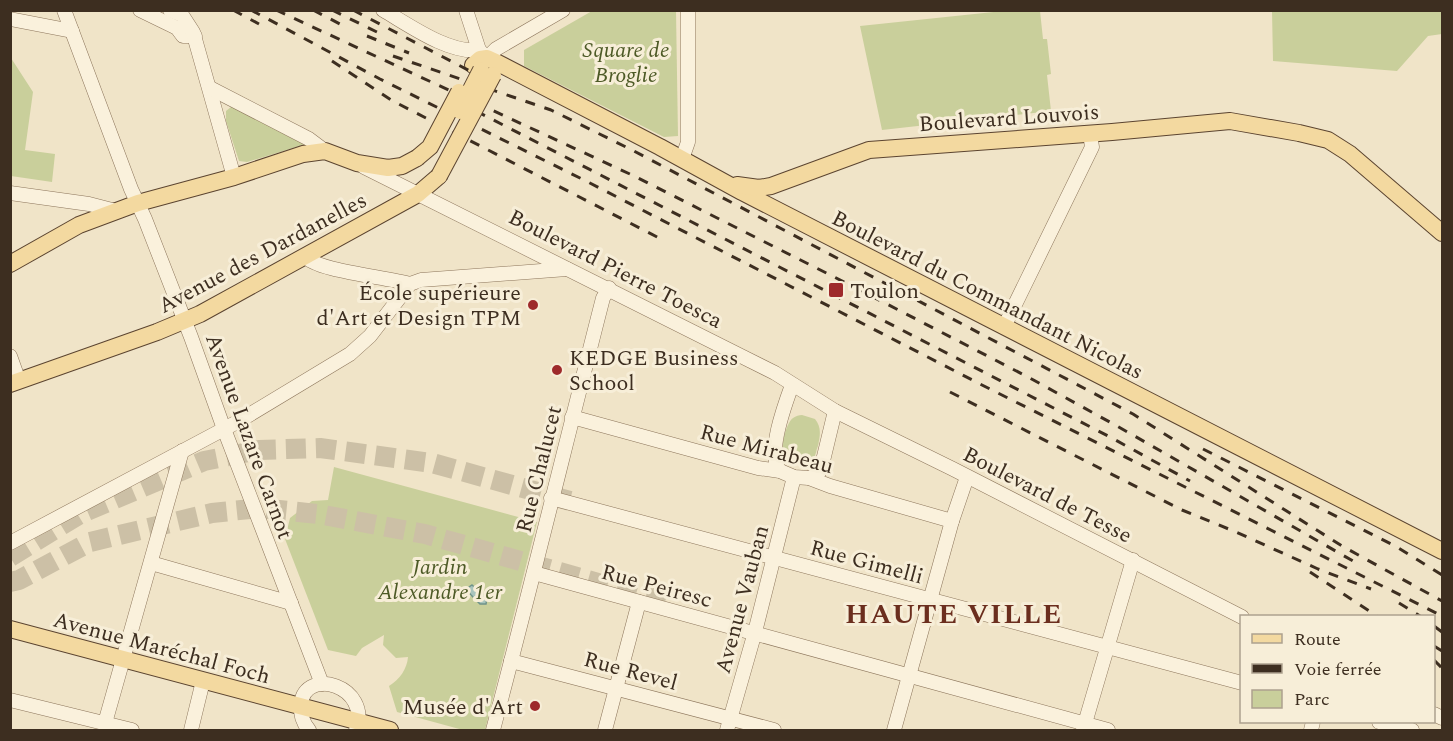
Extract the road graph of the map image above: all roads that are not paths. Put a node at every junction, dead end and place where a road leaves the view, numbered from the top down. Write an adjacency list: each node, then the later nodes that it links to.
1 (64, 10): 9 (street, Avenue Lazare Carnot)
2 (140, 10): 10 (street)
3 (170, 10): 10 (street)
4 (383, 10): 11 (street, Boulevard du Commandant Nicolas)
5 (466, 10): 11 (street)
6 (563, 10): 11 (street)
7 (688, 10): 15 (street)
8 (10, 19): 9 (street)
9 (72, 31): 21 (street, Avenue Lazare Carnot)
10 (195, 36): 12 (street)
11 (483, 63): 15 (main road, Boulevard du Commandant Nicolas); 16 (main road, bridge); 18 (main road, bridge)
12 (210, 88): 14 (street); 17 (street)
13 (1090, 134): 19 (main road, Boulevard Louvois); 23 (main road, Boulevard Louvois); 30 (street)
14 (325, 151): 16 (main road); 17 (main road)
15 (682, 159): 19 (main road, Boulevard du Commandant Nicolas)
16 (357, 164): 18 (street, Boulevard Pierre Toesca)
17 (234, 177): 21 (main road)
18 (428, 181): 24 (main road, Avenue des Dardanelles); 26 (street, Boulevard Pierre Toesca)
19 (727, 183): 30 (main road, Boulevard du Commandant Nicolas)
20 (10, 193): 22 (street)
21 (138, 203): 22 (main road); 29 (street, Avenue Lazare Carnot)
22 (116, 211): 25 (main road)
23 (1443, 233)
24 (305, 256): 27 (street); 29 (main road, Avenue des Dardanelles)
25 (10, 264)
26 (568, 268): 27 (street); 28 (street, Boulevard Pierre Toesca)
27 (410, 284): 36 (street)
28 (609, 288): 33 (street, Boulevard Pierre Toesca); 35 (street, Rue Chalucet)
29 (185, 321): 32 (main road, Avenue des Dardanelles); 36 (street, Avenue Lazare Carnot)
30 (1004, 327): 45 (main road, Boulevard du Commandant Nicolas)
31 (10, 356): 32 (street)
32 (15, 382)
33 (792, 385): 34 (street, Boulevard Pierre Toesca); 38 (street)
34 (835, 411): 40 (street, Boulevard de Tesse); 41 (street)
35 (572, 417): 38 (street, Rue Mirabeau); 42 (street, Rue Chalucet)
36 (224, 429): 37 (street); 52 (street, Avenue Lazare Carnot)
37 (182, 452): 44 (street); 48 (street)
38 (780, 471): 39 (street, Rue Mirabeau)
39 (794, 477): 41 (street, Rue Mirabeau); 46 (street, Avenue Vauban)
40 (967, 477): 43 (street); 47 (street, Boulevard de Tesse)
41 (809, 478): 43 (street, Rue Mirabeau)
42 (551, 498): 46 (street, Rue Gimelli); 49 (street, Rue Chalucet)
43 (952, 521): 50 (street)
44 (10, 543)
45 (1443, 551)
46 (774, 557): 50 (street, Rue Gimelli); 55 (street, Avenue Vauban)
47 (1133, 560): 53 (street, Boulevard de Tesse); 56 (street)
48 (151, 563): 52 (street); 57 (street)
49 (534, 573): 51 (street, Rue Peiresc); 58 (street, Rue Chalucet)
50 (929, 600): 56 (street, Rue Gimelli); 59 (street)
51 (639, 602): 55 (street, Rue Peiresc); 63 (street)
52 (291, 603): 62 (street, Avenue Lazare Carnot)
53 (1240, 616)
54 (10, 629): 57 (main road, Avenue Maréchal Foch)
55 (755, 632): 59 (street, Rue Peiresc); 68 (street, Avenue Vauban)
56 (1107, 646): 61 (street, Rue Gimelli); 71 (street)
57 (124, 660): 60 (main road, Avenue Maréchal Foch); 66 (street)
58 (511, 661): 63 (street, Rue Revel); 76 (street, Rue Chalucet)
59 (908, 677): 71 (street, Rue Peiresc); 79 (street)
60 (204, 681): 65 (main road, Avenue Maréchal Foch); 73 (street)
61 (1240, 682)
62 (322, 684): 65 (street); 70 (street)
63 (617, 689): 68 (street, Rue Revel); 77 (street)
64 (10, 700): 66 (street)
65 (301, 707): 70 (main road, Avenue Maréchal Foch); 74 (street)
66 (105, 723): 72 (street)
67 (1383, 723): 81 (street)
68 (729, 724): 78 (street, Rue Revel)
69 (1443, 724): 82 (street)
70 (357, 727): 75 (main road, Avenue Maréchal Foch)
71 (1084, 728): 80 (street, Rue Peiresc)
72 (132, 730)
73 (191, 730)
74 (309, 730)
75 (390, 730)
76 (493, 730)
77 (605, 730)
78 (774, 730)
79 (894, 730)
80 (1108, 730)
81 (1412, 730)
82 (1440, 730)

